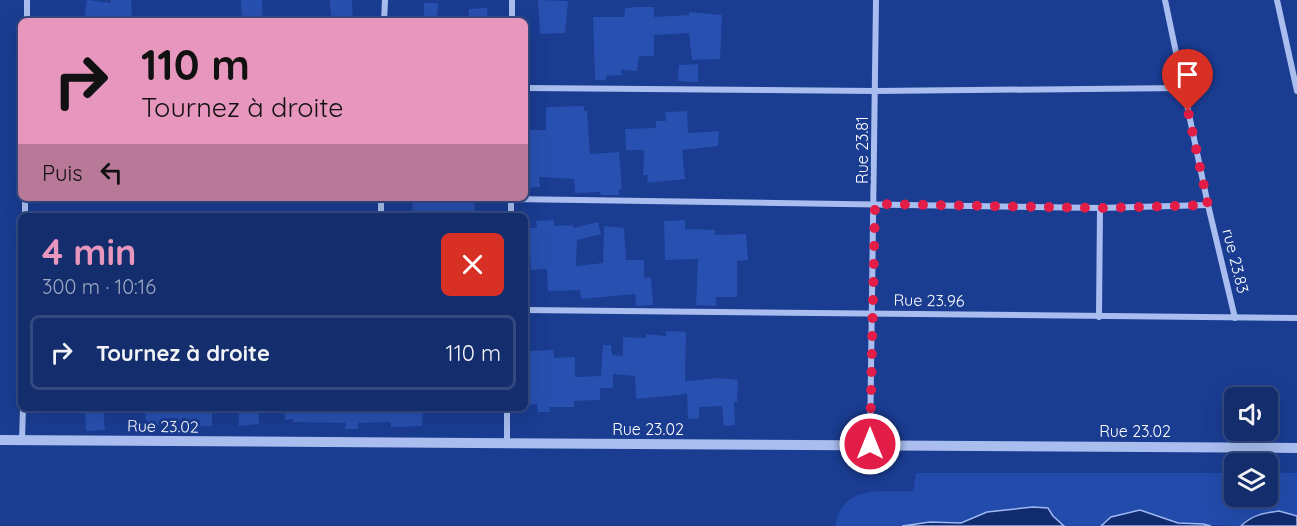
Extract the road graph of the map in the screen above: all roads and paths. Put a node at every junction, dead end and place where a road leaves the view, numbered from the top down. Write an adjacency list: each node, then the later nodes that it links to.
1 (27, 0): 7 (street)
2 (385, 0): 8 (street)
3 (512, 0): 9 (street)
4 (876, 0): 12 (street, Rue 23.81)
5 (1165, 0): 11 (street, rue 23.83)
6 (1278, 0): 13 (street)
7 (27, 18)
8 (384, 18)
9 (512, 18)
10 (528, 88): 12 (street)
11 (1183, 88): 12 (street); 16 (street, rue 23.83)
12 (875, 91): 15 (street, Rue 23.81)
13 (1297, 91)
14 (528, 198): 15 (street)
15 (875, 204): 17 (street); 19 (street, Rue 23.81)
16 (1208, 205): 17 (street); 21 (street, rue 23.83)
17 (1100, 208): 20 (street)
18 (528, 310): 19 (street, Rue 23.96)
19 (871, 312): 20 (street, Rue 23.96); 28 (street, Rue 23.81)
20 (1099, 317): 21 (street, Rue 23.96)
21 (1235, 318): 22 (street, Rue 23.96)
22 (1297, 318)
23 (23, 411): 26 (street)
24 (507, 411): 27 (street)
25 (0, 440): 26 (street, Rue 23.02)
26 (22, 440): 27 (street, Rue 23.02)
27 (507, 444): 28 (street, Rue 23.02)
28 (870, 444): 29 (street, Rue 23.02)
29 (1297, 448)

